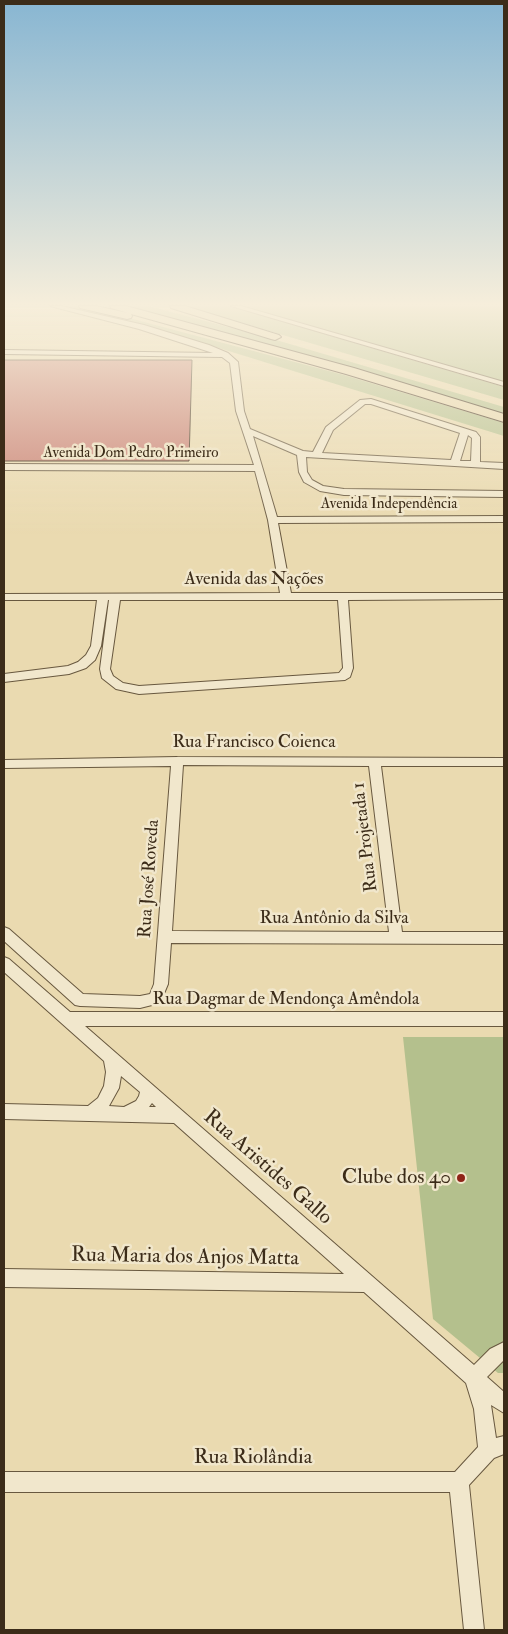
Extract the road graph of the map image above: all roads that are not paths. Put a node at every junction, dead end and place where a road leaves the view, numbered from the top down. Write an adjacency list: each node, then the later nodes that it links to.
1 (237, 382): 4 (street)
2 (387, 382): 3 (highway)
3 (504, 418)
4 (246, 430): 6 (street); 12 (street)
5 (465, 430): 7 (street); 8 (street); 9 (street)
6 (301, 454): 7 (street); 13 (street)
7 (316, 455): 8 (street)
8 (455, 463): 9 (street)
9 (475, 464): 10 (street)
10 (504, 466)
11 (4, 467): 12 (street, Avenida Dom Pedro Primeiro)
12 (259, 468): 15 (street)
13 (504, 494)
14 (504, 519): 15 (street, Avenida Independência)
15 (273, 520): 18 (street)
16 (103, 596): 17 (street, Avenida das Nações); 21 (street, Avenida das Nações); 22 (street)
17 (115, 596): 18 (street, Avenida das Nações); 19 (street)
18 (286, 596): 19 (street, Avenida das Nações)
19 (343, 596): 20 (street, Avenida das Nações)
20 (504, 596)
21 (4, 597)
22 (4, 678)
23 (177, 761): 24 (street, Rua Francisco Coienca); 26 (street, Rua Francisco Coienca); 28 (street, Rua José Roveda)
24 (374, 761): 25 (street, Rua Francisco Coienca); 29 (street, Rua Projetada 1)
25 (504, 762)
26 (4, 764)
27 (4, 933): 28 (street, Rua José Roveda)
28 (164, 937): 29 (street, Rua Antônio da Silva)
29 (396, 938): 30 (street, Rua Antônio da Silva)
30 (504, 938)
31 (4, 963): 32 (street, Rua Aristides Gallo)
32 (68, 1019): 33 (street, Rua Dagmar de Mendonça Amêndola); 34 (street, Rua Aristides Gallo)
33 (504, 1019)
34 (111, 1057): 35 (street, Rua Aristides Gallo); 37 (street)
35 (148, 1090): 38 (street); 39 (street, Rua Aristides Gallo)
36 (4, 1112): 37 (street)
37 (91, 1114): 38 (street)
38 (124, 1114): 39 (street)
39 (174, 1115): 41 (street, Rua Aristides Gallo)
40 (4, 1278): 41 (street, Rua Maria dos Anjos Matta)
41 (366, 1283): 43 (street, Rua Aristides Gallo)
42 (504, 1351): 43 (street)
43 (474, 1378): 44 (street, Rua Aristides Gallo); 45 (street)
44 (504, 1404)
45 (496, 1448): 47 (street)
46 (4, 1482): 47 (street, Rua Riolândia)
47 (459, 1482): 48 (street)
48 (474, 1630)

